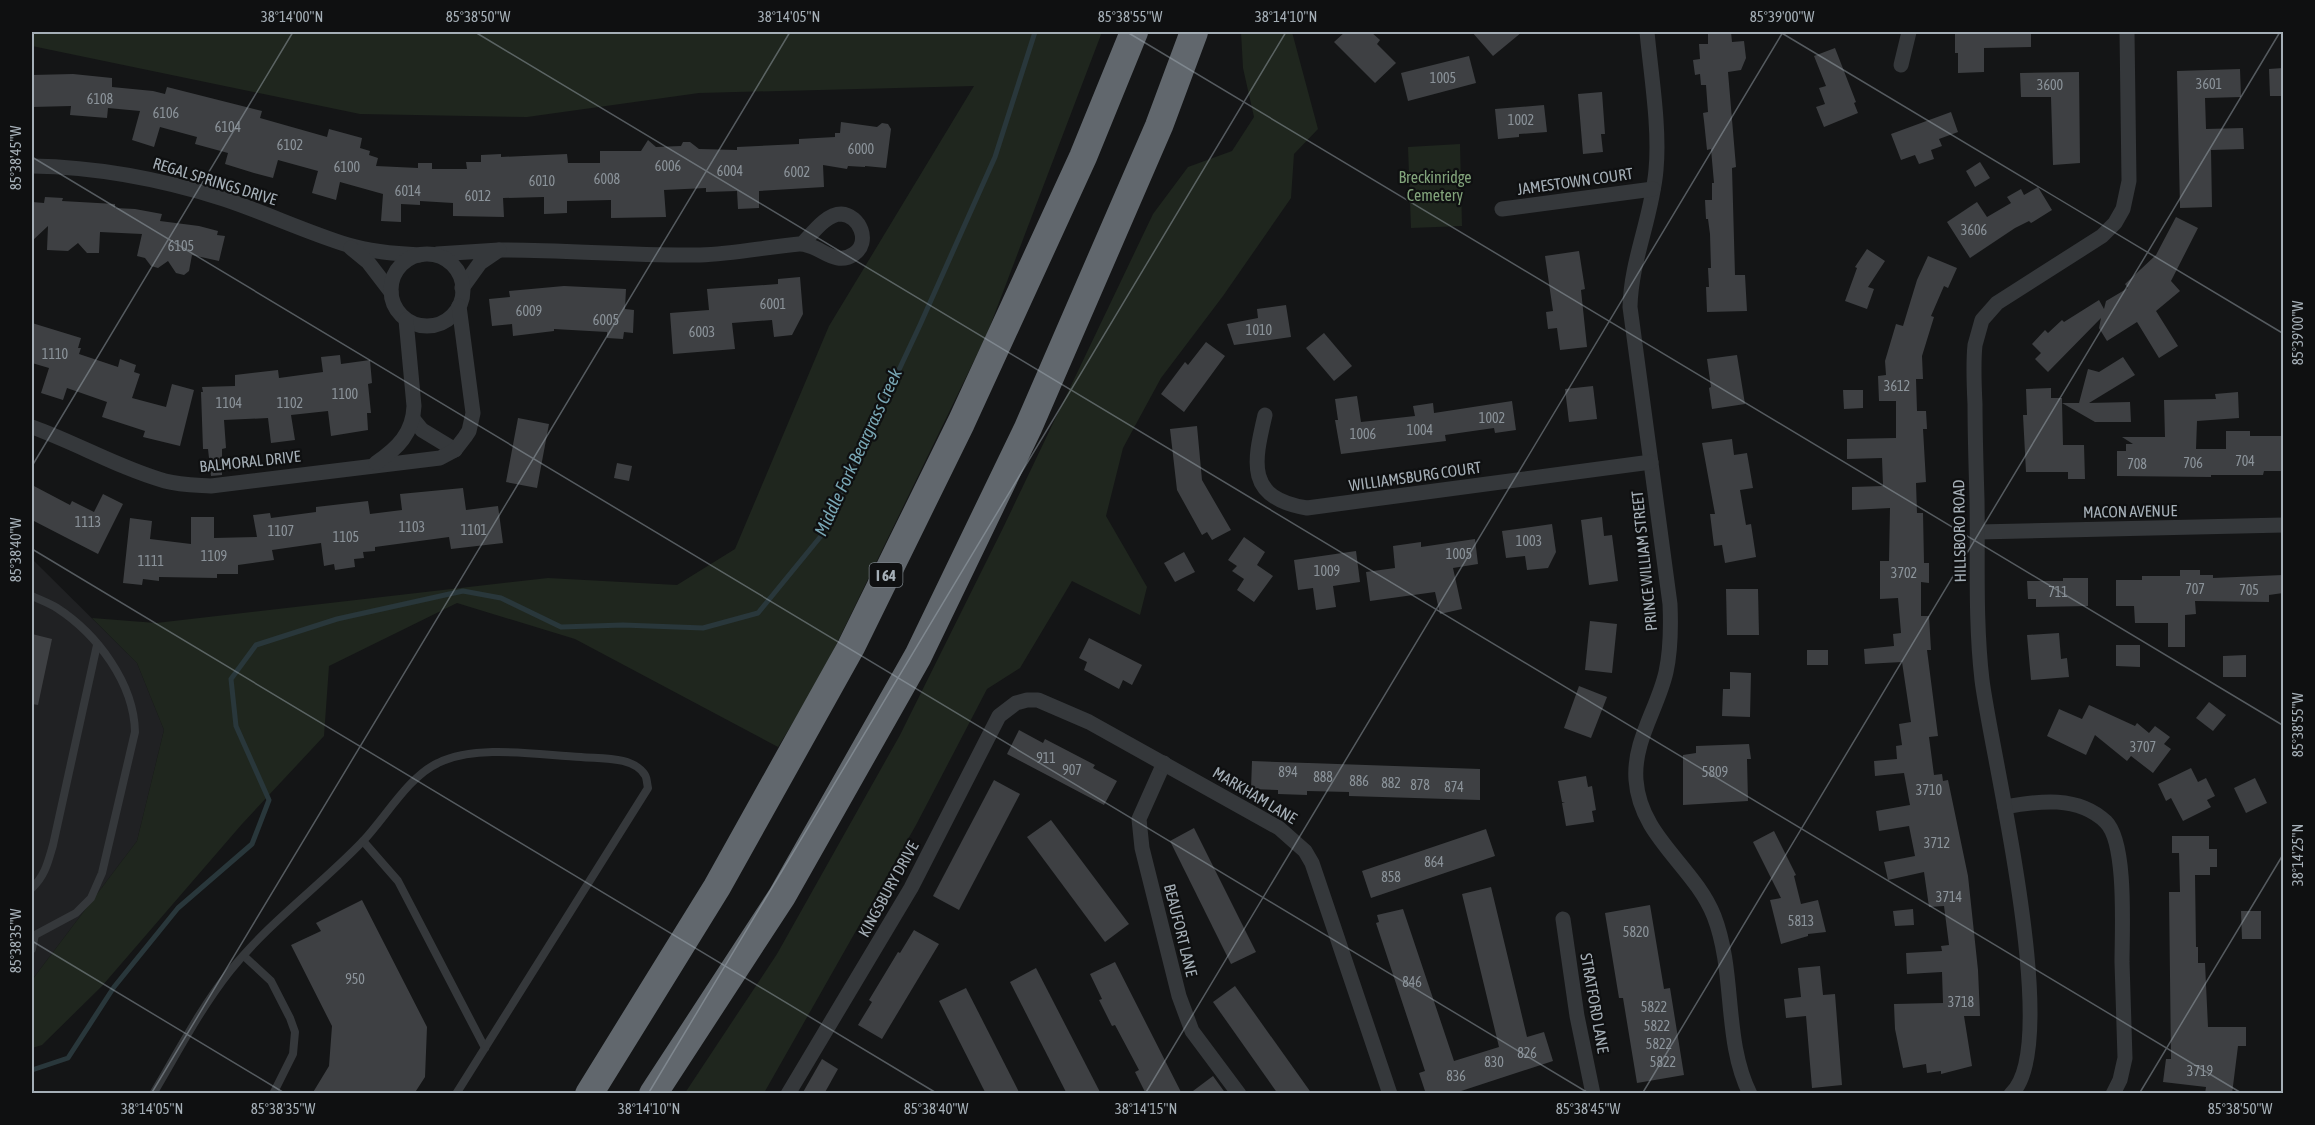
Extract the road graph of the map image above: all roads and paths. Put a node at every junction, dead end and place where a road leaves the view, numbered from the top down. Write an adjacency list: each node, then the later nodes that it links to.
1 (1134, 32): 41 (highway, I 64)
2 (1194, 32): 42 (highway)
3 (1647, 32): 8 (street, PRINCE WILLIAM STREET)
4 (1909, 32): 6 (street)
5 (2127, 32): 25 (street, HILLSBORO ROAD)
6 (1901, 66)
7 (32, 166): 11 (street, REGAL SPRINGS DRIVE)
8 (1653, 189): 9 (street, JAMESTOWN COURT); 22 (street, PRINCE WILLIAM STREET)
9 (1502, 209)
10 (802, 244): 12 (street, REGAL SPRINGS DRIVE)
11 (349, 246): 13 (street, REGAL SPRINGS DRIVE); 15 (street, REGAL SPRINGS DRIVE)
12 (499, 250): 13 (street, REGAL SPRINGS DRIVE); 14 (street)
13 (425, 255): 14 (street); 15 (street)
14 (462, 288): 16 (street)
15 (391, 292): 17 (street)
16 (459, 306): 17 (street); 21 (street)
17 (405, 320): 19 (street)
18 (1265, 415): 22 (street, WILLIAMSBURG COURT)
19 (413, 419): 21 (street); 23 (street)
20 (32, 427): 23 (street, BALMORAL DRIVE)
21 (455, 450): 23 (street, BALMORAL DRIVE)
22 (1651, 462): 47 (street, PRINCE WILLIAM STREET)
23 (374, 465)
24 (2283, 525): 25 (street, MACON AVENUE)
25 (1977, 532): 30 (street, HILLSBORO ROAD)
26 (32, 596): 27 (lane)
27 (97, 645): 32 (lane); 34 (lane)
28 (1016, 703): 29 (street, MARKHAM LANE); 43 (street, KINGSBURY DRIVE)
29 (1164, 763): 44 (street, BEAUFORT LANE); 45 (street, MARKHAM LANE)
30 (2005, 807): 48 (street, HILLSBORO ROAD); 49 (street)
31 (363, 841): 36 (lane); 37 (lane); 37 (lane)
32 (32, 888)
33 (1563, 919): 46 (street, STRATFORD LANE)
34 (33, 932): 35 (lane)
35 (32, 949)
36 (244, 956): 38 (lane); 39 (lane)
37 (485, 1048): 40 (lane)
38 (153, 1094)
39 (273, 1094)
40 (456, 1094)
41 (589, 1094)
42 (653, 1094)
43 (788, 1094)
44 (1239, 1094)
45 (1390, 1094)
46 (1593, 1094)
47 (1750, 1094)
48 (2011, 1094)
49 (2113, 1094)

